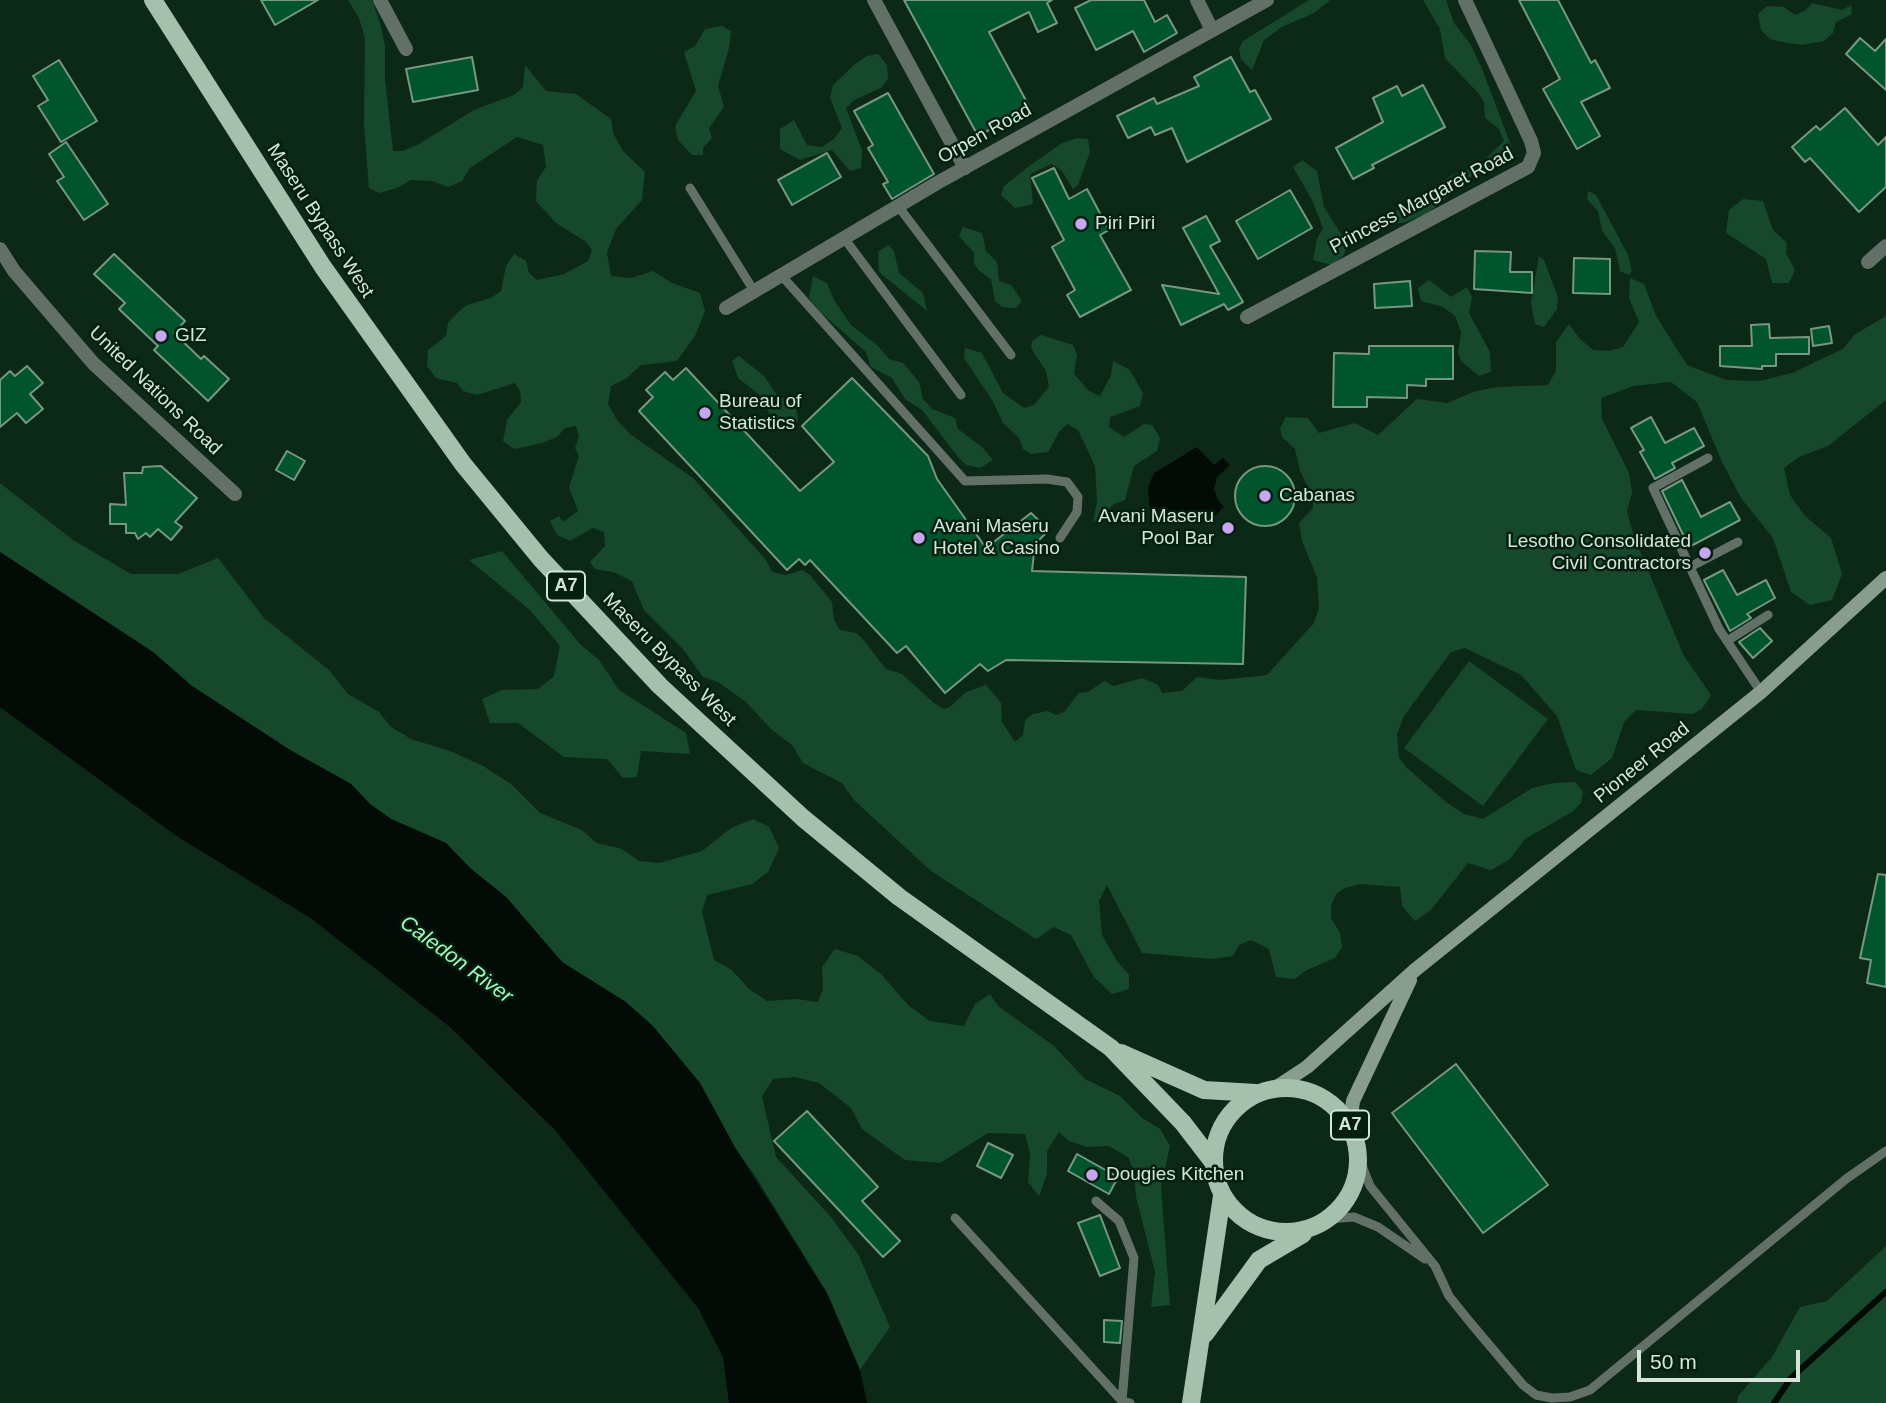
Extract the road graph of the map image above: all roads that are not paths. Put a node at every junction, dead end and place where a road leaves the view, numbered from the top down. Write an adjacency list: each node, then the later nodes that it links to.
1 (153, 0): 32 (main road, Maseru Bypass West / A7)
2 (380, 0): 8 (street)
3 (874, 0): 9 (street)
4 (1197, 0): 7 (street)
5 (1267, 0): 7 (street, Orpen Road)
6 (1465, 0): 19 (street, Princess Margaret Road)
7 (1212, 30): 9 (street, Orpen Road)
8 (406, 49)
9 (965, 168): 11 (street, Orpen Road)
10 (690, 188): 17 (lane)
11 (898, 206): 12 (street, Orpen Road); 20 (lane)
12 (844, 238): 16 (street, Orpen Road); 21 (lane)
13 (1886, 246): 15 (street)
14 (0, 249): 23 (street, United Nations Road)
15 (1868, 262)
16 (781, 275): 17 (street, Orpen Road); 24 (lane)
17 (754, 291): 18 (street, Orpen Road)
18 (726, 308)
19 (1247, 317)
20 (1011, 355)
21 (961, 395)
22 (1708, 458): 26 (lane)
23 (235, 494)
24 (1060, 538)
25 (1738, 542): 26 (lane)
26 (1690, 567): 29 (lane)
27 (1886, 578): 30 (main road, Pioneer Road)
28 (1768, 615): 29 (lane)
29 (1727, 641): 30 (lane)
30 (1761, 692): 31 (main road, Pioneer Road)
31 (1415, 970): 33 (main road, Pioneer Road); 34 (main road, Pioneer Road)
32 (1111, 1048): 33 (main road, A7); 37 (main road, A7)
33 (1267, 1091): 34 (main road, A7); 37 (main road, A7)
34 (1350, 1125): 36 (main road, A7)
35 (1886, 1151): 42 (lane)
36 (1359, 1158): 41 (main road, A7); 42 (lane)
37 (1213, 1162): 38 (main road, A7)
38 (1222, 1196): 41 (main road, A7); 43 (main road, A7)
39 (1096, 1201): 44 (lane)
40 (956, 1218): 44 (lane)
41 (1321, 1223): 42 (lane); 43 (main road, A7)
42 (1435, 1266)
43 (1203, 1337): 45 (main road, A7)
44 (1126, 1402)
45 (1191, 1403)

